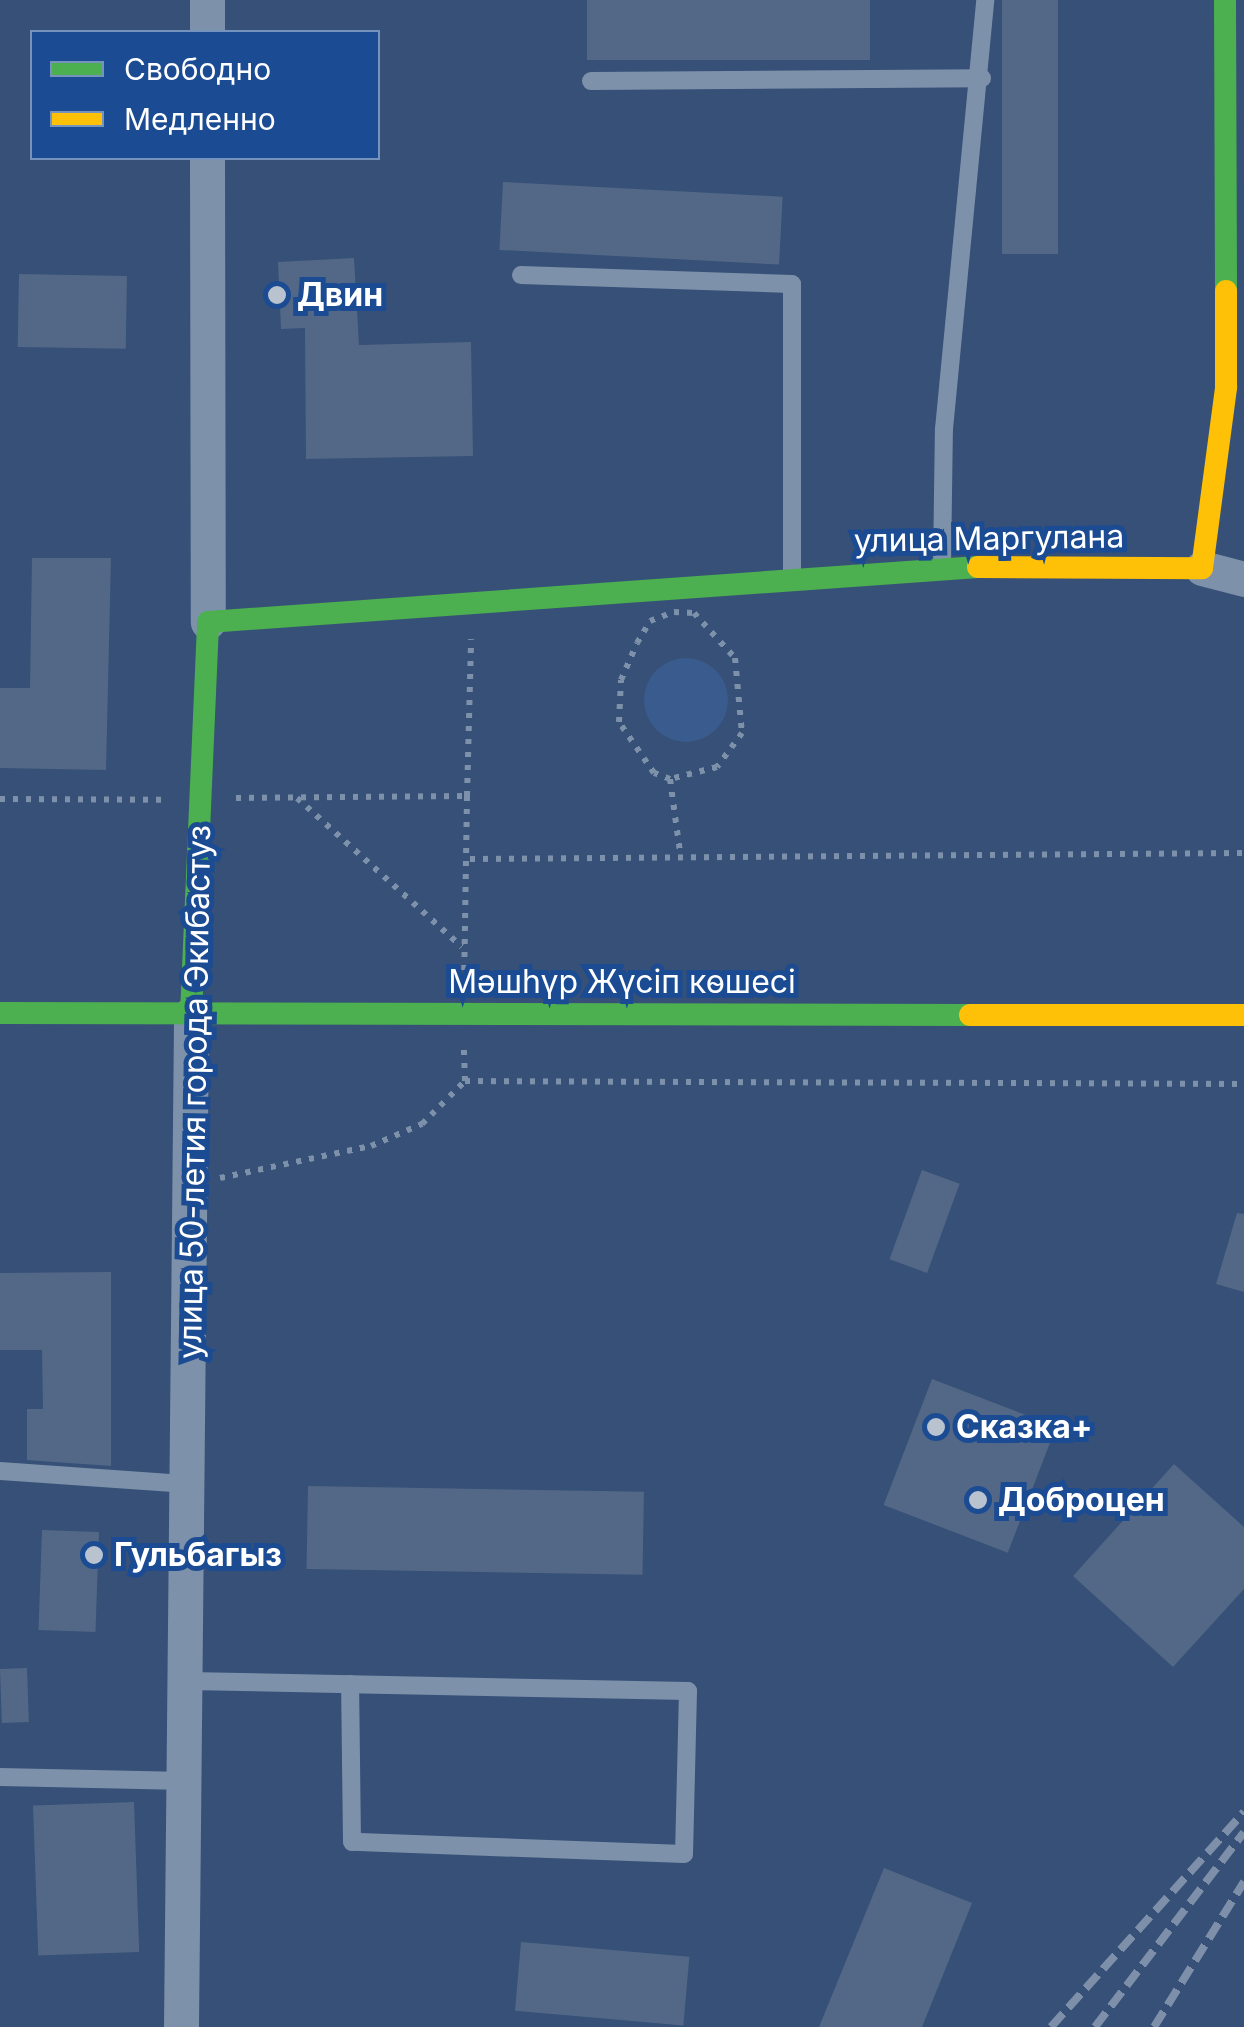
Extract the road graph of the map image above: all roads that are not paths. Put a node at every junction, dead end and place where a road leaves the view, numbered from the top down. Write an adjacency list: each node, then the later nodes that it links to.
1 (206, 0): 4 (street)
2 (985, 0): 5 (lane)
3 (1224, 0): 9 (street)
4 (207, 30)
5 (982, 78): 6 (lane); 10 (lane)
6 (591, 81)
7 (207, 160): 14 (street, улица 50-летия города Экибастуз)
8 (520, 275): 12 (lane)
9 (1235, 384): 11 (street)
10 (942, 566): 11 (street, улица Маргулана); 12 (street, улица Маргулана)
11 (1202, 568): 13 (street)
12 (792, 578): 14 (street, улица Маргулана)
13 (1244, 580)
14 (208, 622): 18 (street, улица 50-летия города Экибастуз)
15 (0, 990): 17 (lane)
16 (0, 1013): 17 (street, Мәшһүр Жүсіп көшесі)
17 (46, 1013): 18 (street, Мәшһүр Жүсіп көшесі); 20 (lane)
18 (191, 1014): 19 (street, Мәшһүр Жүсіп көшесі); 22 (street, улица 50-летия города Экибастуз)
19 (1244, 1015)
20 (0, 1034)
21 (0, 1470): 22 (lane)
22 (188, 1484): 23 (street, улица 50-летия города Экибастуз)
23 (187, 1681): 24 (lane); 26 (street, улица 50-летия города Экибастуз)
24 (350, 1684): 24 (lane)
25 (0, 1777): 26 (lane)
26 (186, 1781): 27 (street, улица 50-летия города Экибастуз)
27 (181, 2027)

